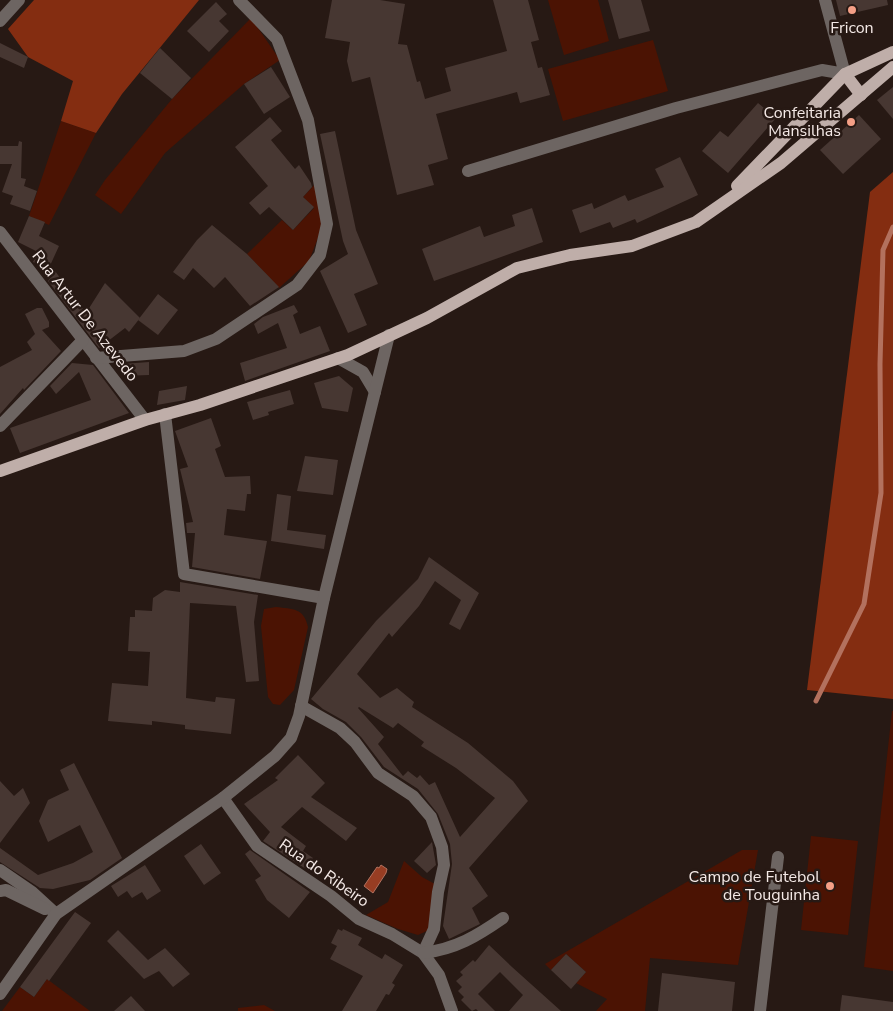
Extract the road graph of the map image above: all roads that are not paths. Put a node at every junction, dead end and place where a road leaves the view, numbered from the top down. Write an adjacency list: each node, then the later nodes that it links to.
1 (19, 0): 4 (street)
2 (239, 0): 14 (street)
3 (825, 0): 7 (street)
4 (0, 21)
5 (893, 52): 7 (main road)
6 (893, 67): 8 (main road)
7 (845, 74): 8 (main road); 9 (street); 10 (main road)
8 (861, 95): 10 (main road)
9 (468, 171)
10 (706, 214): 12 (main road)
11 (0, 232): 13 (street, Rua Artur De Azevedo)
12 (390, 335): 15 (main road); 16 (street)
13 (83, 340): 14 (street, Rua Artur De Azevedo); 19 (street)
14 (96, 358): 18 (street, Rua Artur De Azevedo)
15 (338, 358): 16 (street); 17 (main road)
16 (375, 392): 21 (street)
17 (165, 414): 18 (main road); 21 (street)
18 (145, 420): 20 (main road)
19 (0, 426)
20 (0, 471)
21 (324, 598): 22 (street)
22 (301, 706): 23 (street); 29 (street)
23 (223, 798): 27 (street); 29 (street, Rua do Ribeiro)
24 (778, 857): 32 (street)
25 (0, 870): 27 (street)
26 (0, 891): 27 (street)
27 (56, 914): 30 (street)
28 (503, 918): 29 (street)
29 (424, 953): 31 (street, Rua do Ribeiro)
30 (0, 994)
31 (452, 1011)
32 (760, 1011)

